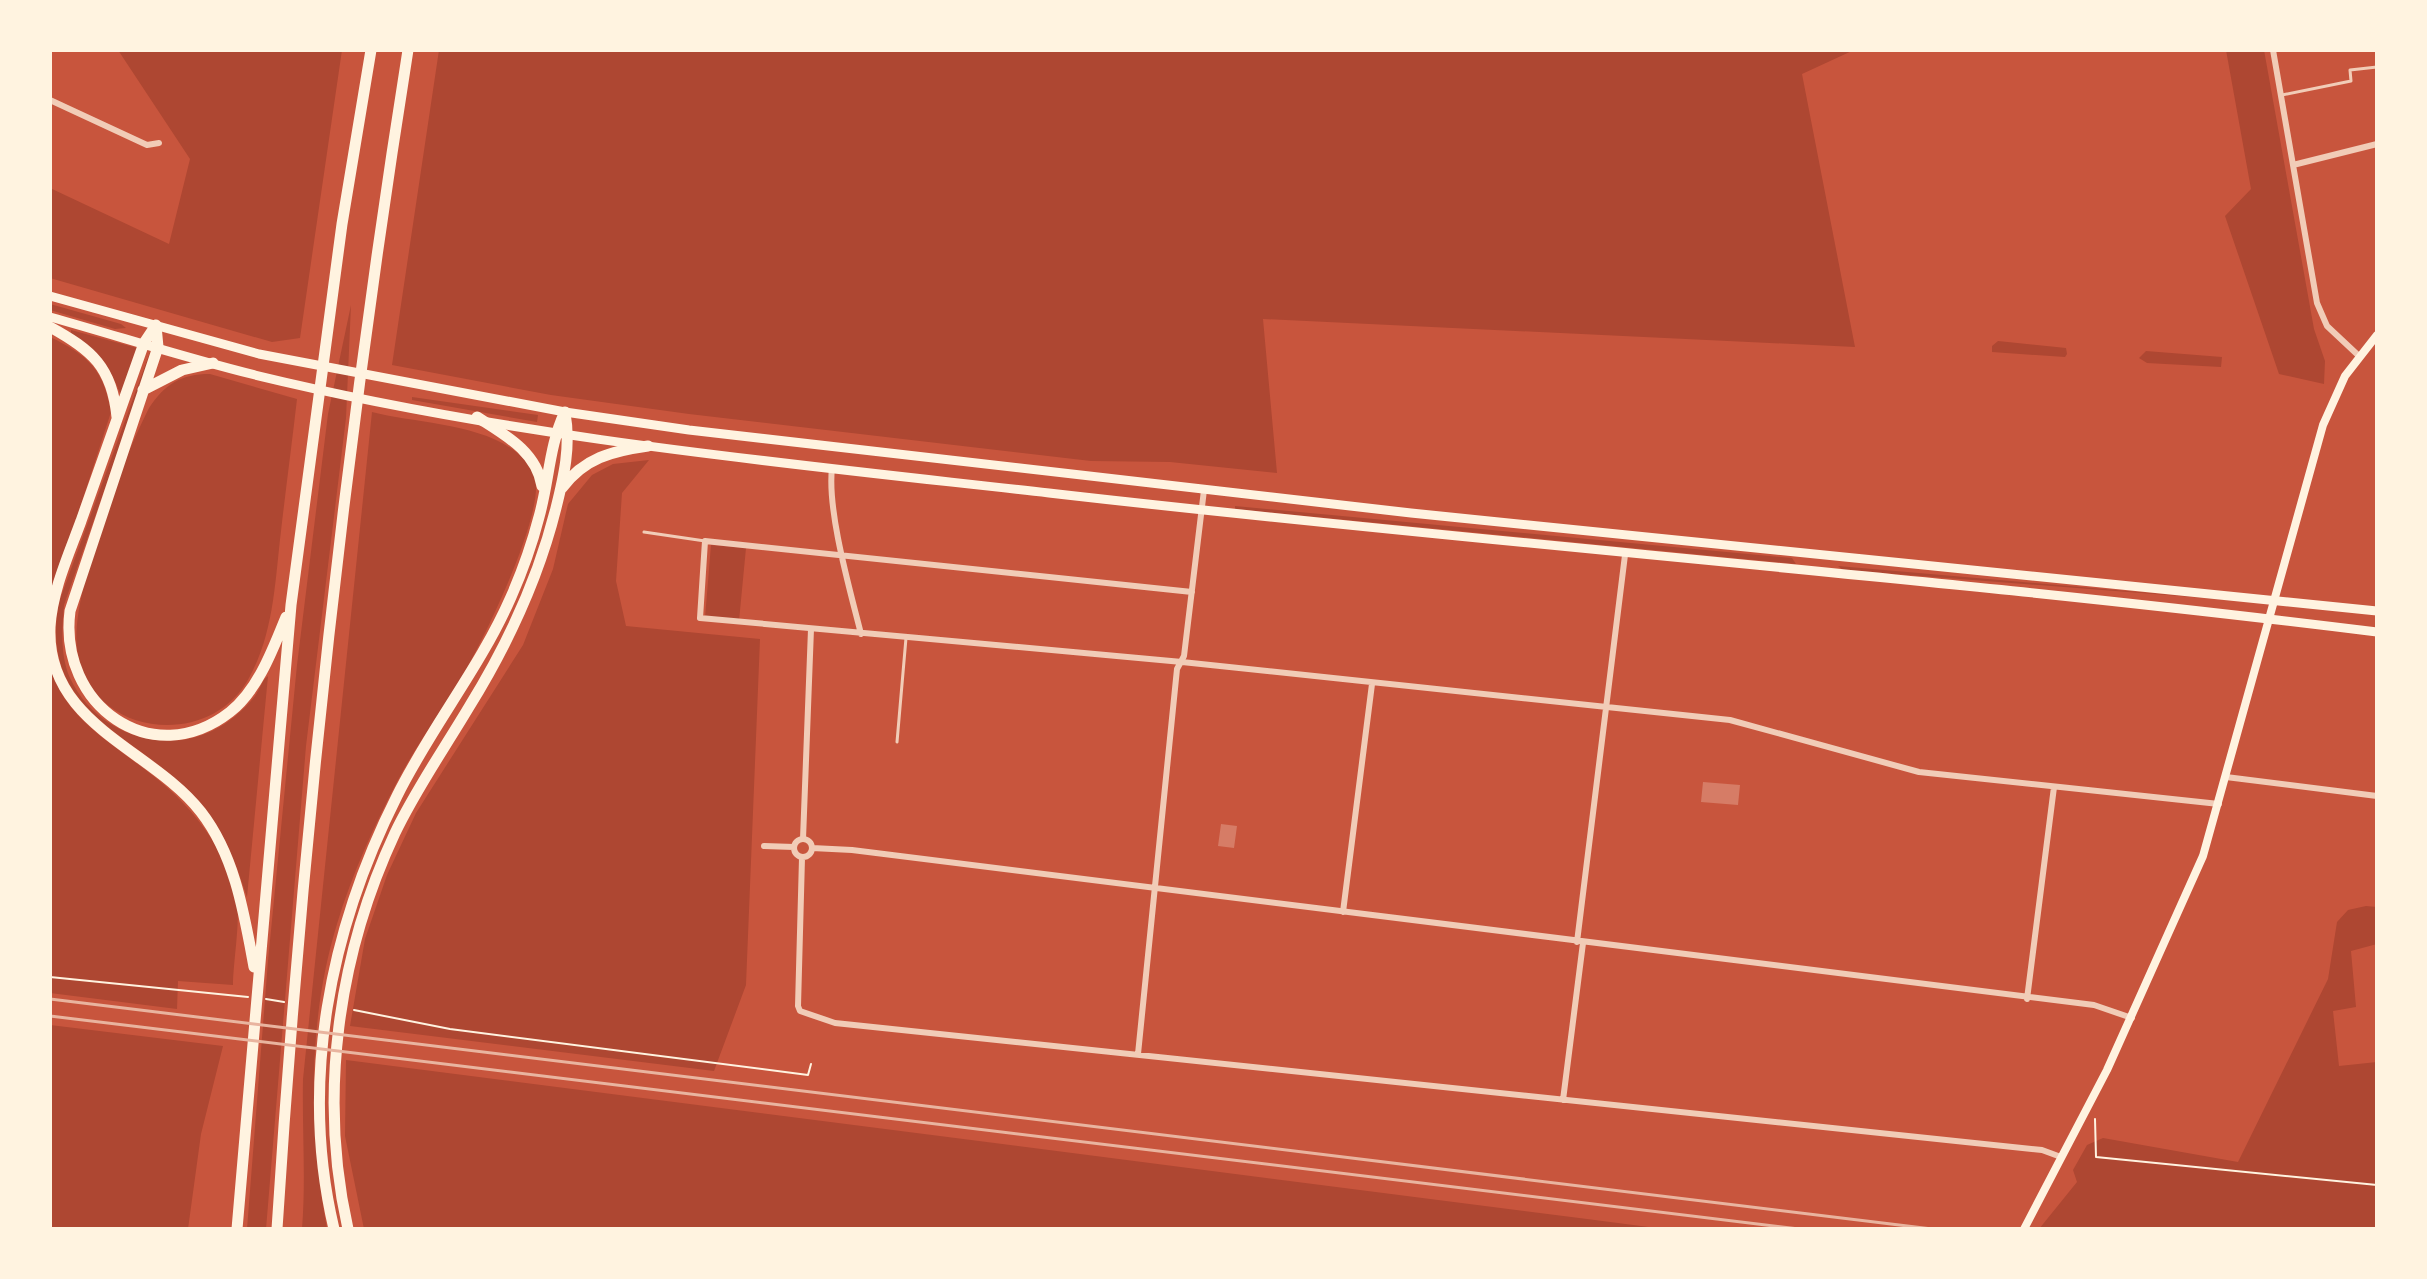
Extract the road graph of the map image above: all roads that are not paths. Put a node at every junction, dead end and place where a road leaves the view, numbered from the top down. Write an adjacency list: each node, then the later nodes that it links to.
1 (371, 50): 37 (highway)
2 (408, 50): 67 (highway)
3 (2273, 50): 5 (street)
4 (2377, 67): 5 (lane)
5 (2281, 96): 9 (street)
6 (50, 100): 7 (street)
7 (159, 143)
8 (2377, 144): 9 (street)
9 (2293, 165): 17 (street)
10 (50, 296): 12 (main road)
11 (50, 317): 15 (main road)
12 (156, 325): 15 (highway); 16 (highway); 20 (main road)
13 (50, 327): 22 (highway)
14 (2377, 335): 17 (main road)
15 (144, 343): 16 (main road); 22 (highway)
16 (158, 347): 18 (main road); 19 (highway)
17 (2359, 356): 36 (main road)
18 (213, 363): 19 (highway); 21 (main road)
19 (143, 391): 37 (highway)
20 (565, 412): 23 (highway); 24 (highway); 27 (main road)
21 (477, 417): 23 (main road); 29 (highway)
22 (117, 420): 60 (highway)
23 (556, 431): 24 (main road); 29 (highway)
24 (569, 433): 25 (main road); 28 (highway)
25 (648, 446): 26 (main road); 28 (highway)
26 (832, 468): 30 (main road); 34 (street)
27 (1204, 490): 30 (street); 36 (main road)
28 (560, 492): 69 (highway)
29 (544, 496): 68 (highway)
30 (1201, 510): 33 (main road); 35 (street)
31 (644, 532): 32 (lane)
32 (705, 541): 34 (street); 40 (street)
33 (1625, 555): 39 (main road); 46 (street)
34 (842, 557): 35 (street); 42 (street)
35 (1192, 592): 44 (street)
36 (2274, 598): 38 (main road); 39 (main road)
37 (291, 605): 60 (highway)
38 (2377, 611)
39 (2269, 618): 41 (main road); 48 (main road)
40 (811, 629): 42 (street); 52 (street)
41 (2377, 632)
42 (861, 634): 43 (street)
43 (906, 638): 44 (street); 47 (lane)
44 (1182, 662): 45 (street); 57 (street)
45 (1372, 684): 46 (street); 58 (street)
46 (1605, 708): 49 (street); 59 (street)
47 (897, 742)
48 (2226, 777): 50 (street); 51 (main road)
49 (2054, 787): 51 (street); 61 (street)
50 (2377, 796)
51 (2219, 804): 62 (main road)
52 (803, 839): 54 (street); 55 (street)
53 (764, 846): 54 (street)
54 (794, 847): 56 (street)
55 (812, 848): 56 (street); 57 (street)
56 (802, 858): 63 (street)
57 (1154, 889): 58 (street); 63 (street)
58 (1343, 912): 59 (street)
59 (1580, 943): 61 (street); 64 (street)
60 (257, 982): 66 (highway)
61 (2027, 999): 62 (street)
62 (2132, 1018): 65 (main road)
63 (1138, 1054): 64 (street)
64 (1563, 1100): 65 (street)
65 (2061, 1157): 70 (main road)
66 (237, 1229)
67 (277, 1229)
68 (334, 1229)
69 (348, 1229)
70 (2024, 1229)

